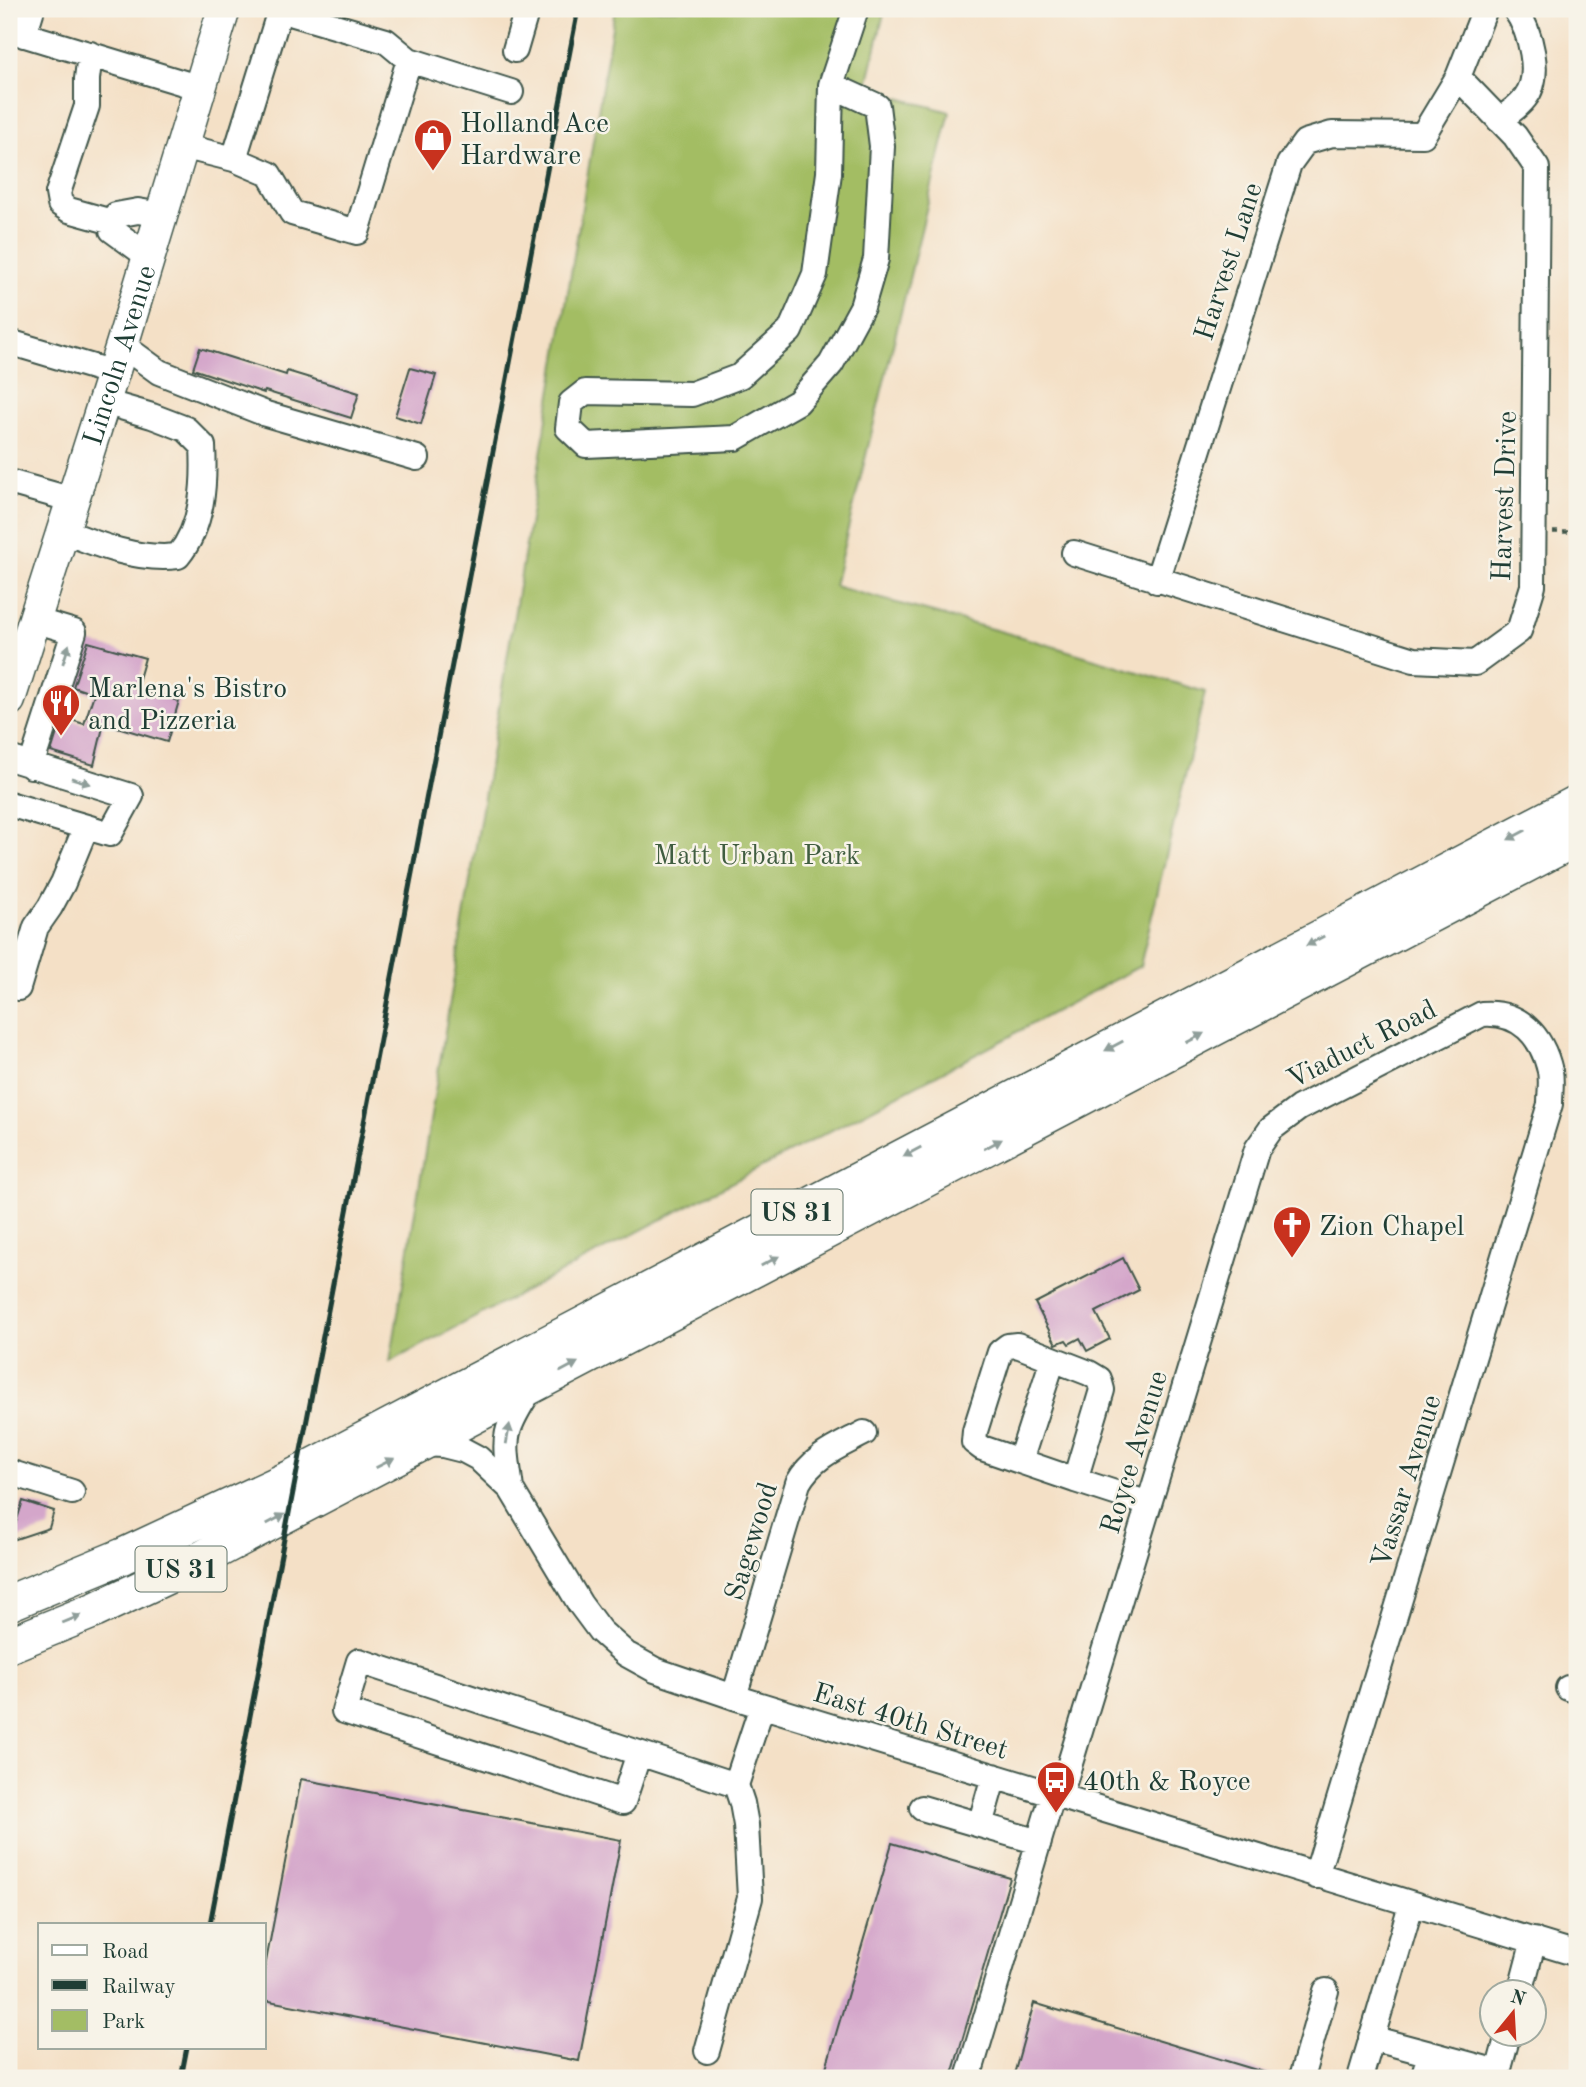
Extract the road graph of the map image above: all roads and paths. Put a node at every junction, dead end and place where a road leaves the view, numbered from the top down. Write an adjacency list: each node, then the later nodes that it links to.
1 (32, 9): 8 (street)
2 (223, 9): 14 (main road, Lincoln Avenue)
3 (278, 9): 11 (street); 18 (street)
4 (527, 9): 9 (street)
5 (856, 9): 13 (street)
6 (1485, 9): 12 (street)
7 (1516, 9): 16 (street)
8 (16, 32): 10 (street)
9 (515, 50)
10 (90, 54): 14 (street); 20 (street)
11 (409, 60): 15 (street); 18 (street)
12 (1458, 78): 16 (street, Harvest Drive); 29 (street, Harvest Lane)
13 (831, 85): 13 (street)
14 (200, 88): 17 (main road, Lincoln Avenue)
15 (510, 92)
16 (1499, 120): 29 (street, Harvest Drive)
17 (182, 146): 18 (street); 19 (main road, Lincoln Avenue)
18 (234, 159)
19 (162, 215): 20 (street); 21 (main road, Lincoln Avenue)
20 (112, 222): 21 (street)
21 (149, 257): 23 (main road, Lincoln Avenue)
22 (9, 342): 23 (street)
23 (113, 374): 24 (street); 26 (main road, Lincoln Avenue); 27 (street)
24 (417, 458)
25 (9, 482): 26 (street)
26 (73, 500): 27 (main road, Lincoln Avenue)
27 (63, 531): 30 (main road, Lincoln Avenue)
28 (1074, 553): 29 (street, Harvest Drive)
29 (1157, 581)
30 (34, 620): 31 (main road, Lincoln Avenue); 32 (street, one-way to 30)
31 (9, 700)
32 (20, 762): 35 (street, one-way to 35)
33 (1577, 803): 50 (highway, US 31, one-way to 50)
34 (10, 804): 35 (street)
35 (98, 830): 37 (street)
36 (1577, 838): 41 (highway, US 31, one-way to 36)
37 (9, 985)
38 (1482, 1014): 39 (street, Viaduct Road); 61 (street, Vassar Avenue)
39 (1271, 1129): 49 (street, Royce Avenue)
40 (1053, 1359): 44 (street); 44 (street); 46 (street)
41 (533, 1385): 43 (highway, US 31); 47 (street, one-way to 41)
42 (864, 1433): 52 (street, Sagewood)
43 (422, 1444): 47 (street); 51 (highway, US 31, one-way to 43)
44 (1020, 1461): 46 (street)
45 (9, 1472): 48 (street)
46 (1075, 1480): 49 (street)
47 (511, 1489): 52 (street, East 40th Street)
48 (72, 1492)
49 (1149, 1504): 57 (street, Royce Avenue)
50 (9, 1603)
51 (9, 1645)
52 (734, 1697): 53 (street, East 40th Street)
53 (762, 1706): 55 (street, East 40th Street); 56 (street)
54 (639, 1753): 54 (street); 56 (street)
55 (994, 1776): 57 (street, East 40th Street); 59 (street)
56 (736, 1785): 69 (street)
57 (1056, 1795): 60 (street, Royce Avenue); 61 (street, East 40th Street)
58 (922, 1808): 59 (street)
59 (980, 1825): 60 (street)
60 (1039, 1842): 72 (street, Royce Avenue)
61 (1316, 1876): 62 (street, East 40th Street)
62 (1411, 1905): 63 (street, East 40th Street); 67 (street)
63 (1534, 1940): 64 (street, East 40th Street); 65 (street)
64 (1577, 1954)
65 (1524, 1979)
66 (1326, 1991): 73 (street)
67 (1371, 2038): 70 (street); 74 (street)
68 (1504, 2048): 71 (street)
69 (707, 2051)
70 (1430, 2054): 71 (street); 75 (street)
71 (1495, 2075)
72 (968, 2078)
73 (1301, 2078)
74 (1360, 2078)
75 (1423, 2078)

